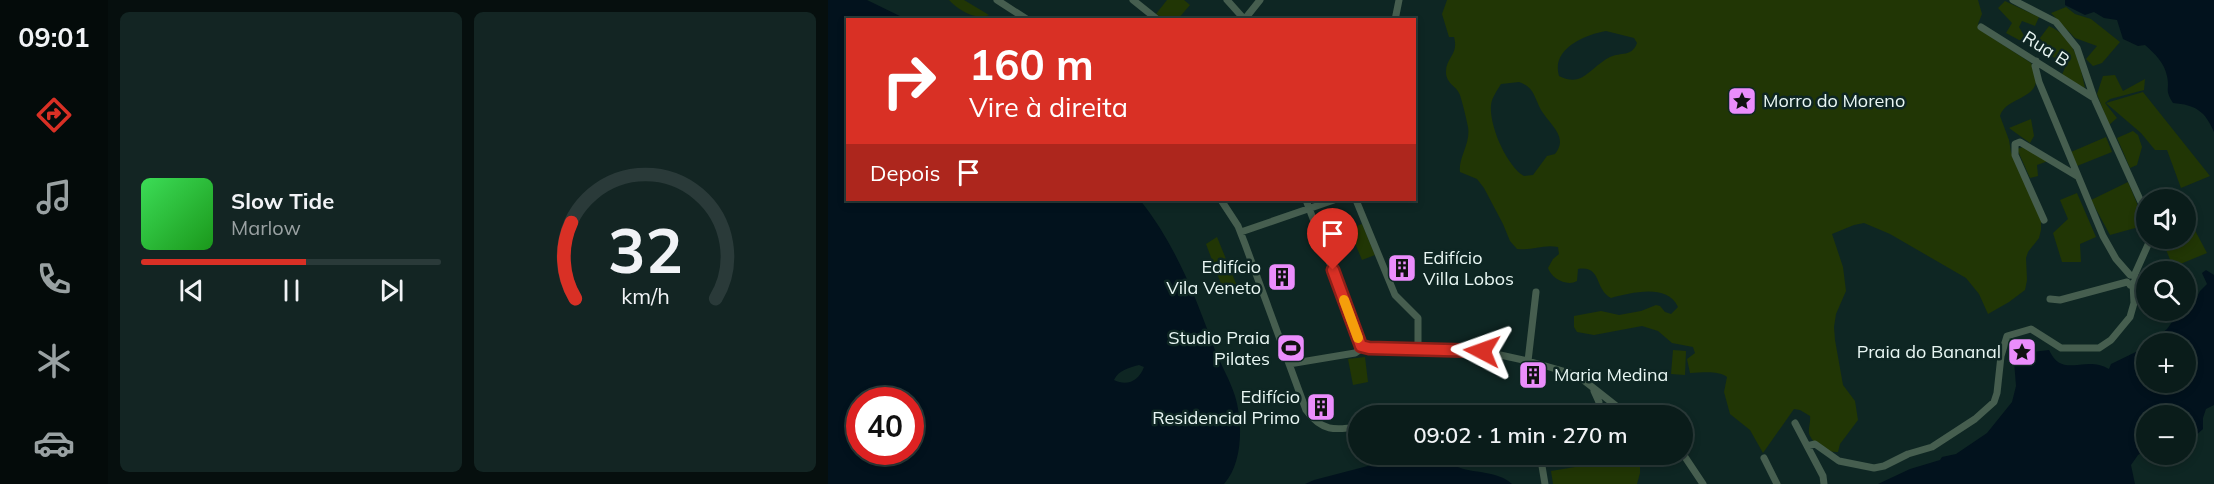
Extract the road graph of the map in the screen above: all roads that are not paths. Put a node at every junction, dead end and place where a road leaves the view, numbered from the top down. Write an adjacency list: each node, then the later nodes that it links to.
1 (998, 0): 8 (street)
2 (1014, 0): 8 (street)
3 (1133, 0): 10 (street)
4 (1227, 0): 11 (street)
5 (1260, 0): 12 (street)
6 (1400, 0): 13 (street)
7 (2013, 0): 16 (street)
8 (1013, 10): 9 (street)
9 (1025, 18)
10 (1156, 18)
11 (1243, 18)
12 (1245, 18)
13 (1396, 18)
14 (1980, 27): 15 (street, Rua B)
15 (2036, 61): 16 (street, Rua B); 17 (street)
16 (2094, 98): 18 (street)
17 (2078, 176): 24 (street); 27 (street)
18 (2136, 191)
19 (1222, 201): 25 (street)
20 (1306, 201): 23 (street)
21 (1331, 201): 23 (street)
22 (1356, 201): 31 (street)
23 (1310, 208): 25 (street); 30 (street)
24 (2044, 220)
25 (1241, 232): 33 (street)
26 (2146, 249): 27 (street)
27 (2131, 279): 29 (street); 39 (street)
28 (1536, 292): 32 (street)
29 (2050, 299)
30 (1361, 346): 31 (street); 33 (street)
31 (1418, 348): 32 (street)
32 (1528, 361): 34 (street)
33 (1289, 364): 38 (street)
34 (1589, 384): 35 (street); 36 (street)
35 (1598, 405)
36 (1615, 405)
37 (1796, 423): 39 (street)
38 (1348, 428)
39 (1807, 446): 46 (street)
40 (1764, 458): 45 (street)
41 (1542, 465): 43 (street)
42 (1690, 465): 44 (street)
43 (1545, 484)
44 (1703, 484)
45 (1777, 484)
46 (1824, 484)

